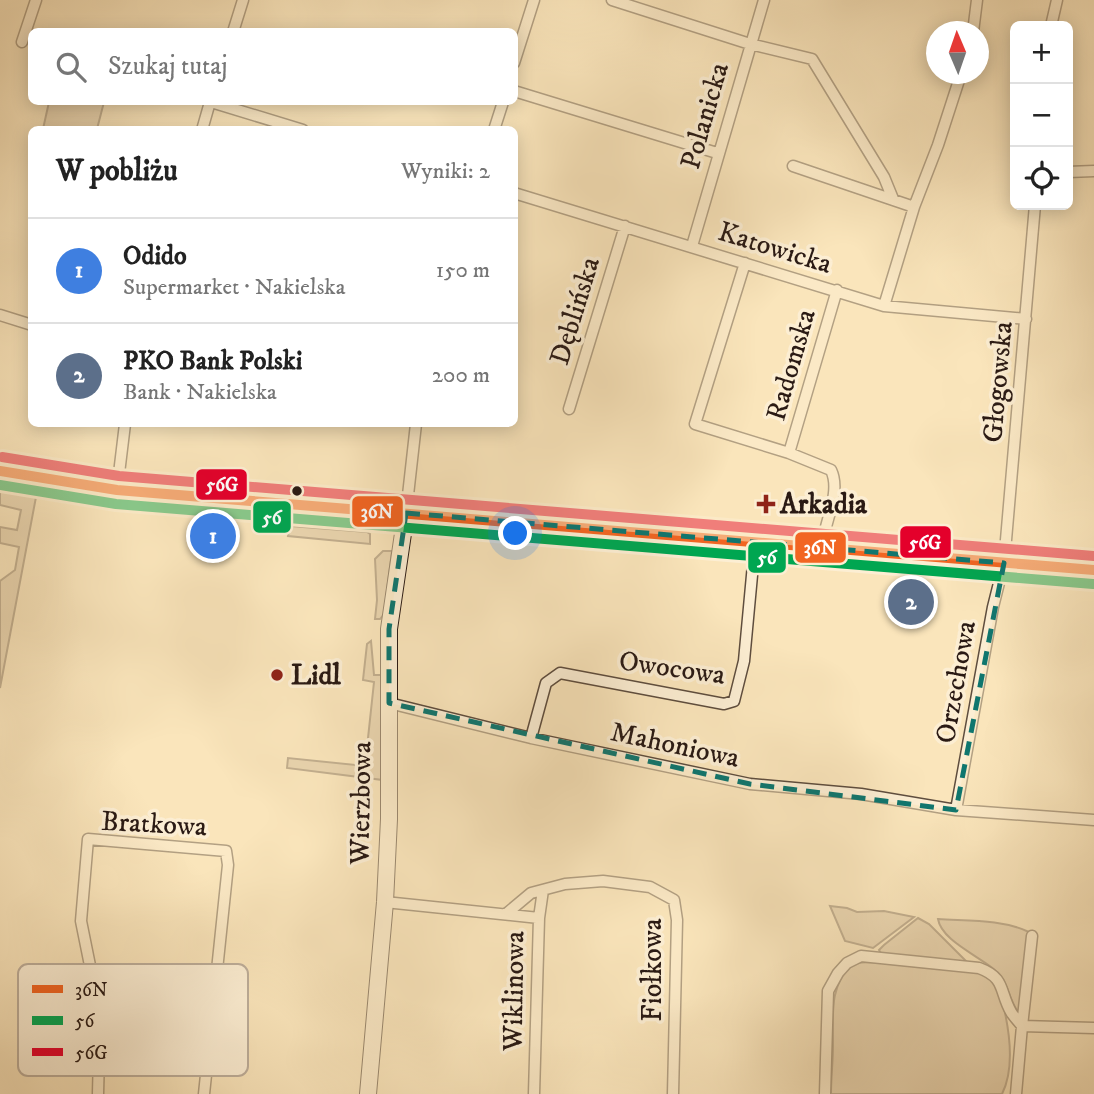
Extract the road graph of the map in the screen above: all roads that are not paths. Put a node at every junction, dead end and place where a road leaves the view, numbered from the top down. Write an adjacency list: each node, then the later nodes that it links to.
1 (36, 0): 11 (street)
2 (243, 0): 10 (street)
3 (534, 0): 13 (street)
4 (612, 0): 12 (street)
5 (764, 0): 12 (street, Polanicka)
6 (977, 0): 8 (street)
7 (1057, 0): 9 (street)
8 (974, 21)
9 (1052, 21)
10 (234, 28)
11 (22, 42)
12 (750, 44): 22 (street, Polanicka); 27 (street)
13 (518, 50)
14 (958, 84): 28 (street)
15 (518, 92): 22 (street)
16 (210, 105): 19 (street)
17 (221, 105): 20 (street)
18 (502, 105): 21 (street)
19 (203, 126)
20 (290, 126)
21 (495, 126)
22 (717, 153): 31 (street, Polanicka)
23 (793, 166): 27 (street)
24 (1094, 171): 25 (street)
25 (1073, 172)
26 (518, 195): 30 (street, Katowicka)
27 (893, 199): 28 (street)
28 (914, 207): 34 (street)
29 (1035, 210): 36 (street, Głogowska)
30 (625, 226): 31 (street, Katowicka); 38 (street, Dęblińska)
31 (692, 246): 32 (street, Katowicka)
32 (745, 263): 33 (street, Katowicka); 41 (street)
33 (836, 290): 34 (street, Katowicka); 41 (street, Radomska)
34 (884, 306): 36 (street, Katowicka)
35 (0, 315): 37 (street)
36 (1026, 319): 47 (street, Głogowska)
37 (28, 324)
38 (569, 409)
39 (125, 427): 43 (street)
40 (416, 427): 44 (street)
41 (789, 453): 46 (street, Radomska)
42 (0, 471): 43 (main road)
43 (117, 490): 44 (main road)
44 (406, 513): 45 (main road); 49 (main road, Wierzbowa)
45 (755, 542): 46 (main road); 50 (street, Owocowa)
46 (822, 548): 47 (main road)
47 (1004, 563): 48 (main road); 51 (street, Orzechowa)
48 (1094, 570)
49 (389, 703): 50 (street, Mahoniowa); 54 (main road, Wierzbowa)
50 (531, 738): 51 (street, Mahoniowa)
51 (956, 810): 52 (street, Mahoniowa)
52 (1094, 820)
53 (543, 890): 55 (street, Fiołkowa); 56 (street); 68 (street, Fiołkowa)
54 (385, 902): 55 (street, Wiklinowa); 66 (main road, Wierzbowa)
55 (506, 914): 56 (street, Wiklinowa)
56 (539, 918): 67 (street, Wiklinowa)
57 (1032, 936): 60 (street)
58 (92, 964): 59 (street, Bratkowa)
59 (218, 964)
60 (1022, 1026): 61 (street); 69 (street); 70 (street)
61 (1094, 1028)
62 (98, 1076): 64 (street, Bratkowa)
63 (206, 1076): 65 (street, Bratkowa)
64 (98, 1094)
65 (204, 1094)
66 (368, 1094)
67 (534, 1094)
68 (673, 1094)
69 (825, 1094)
70 (1016, 1094)

